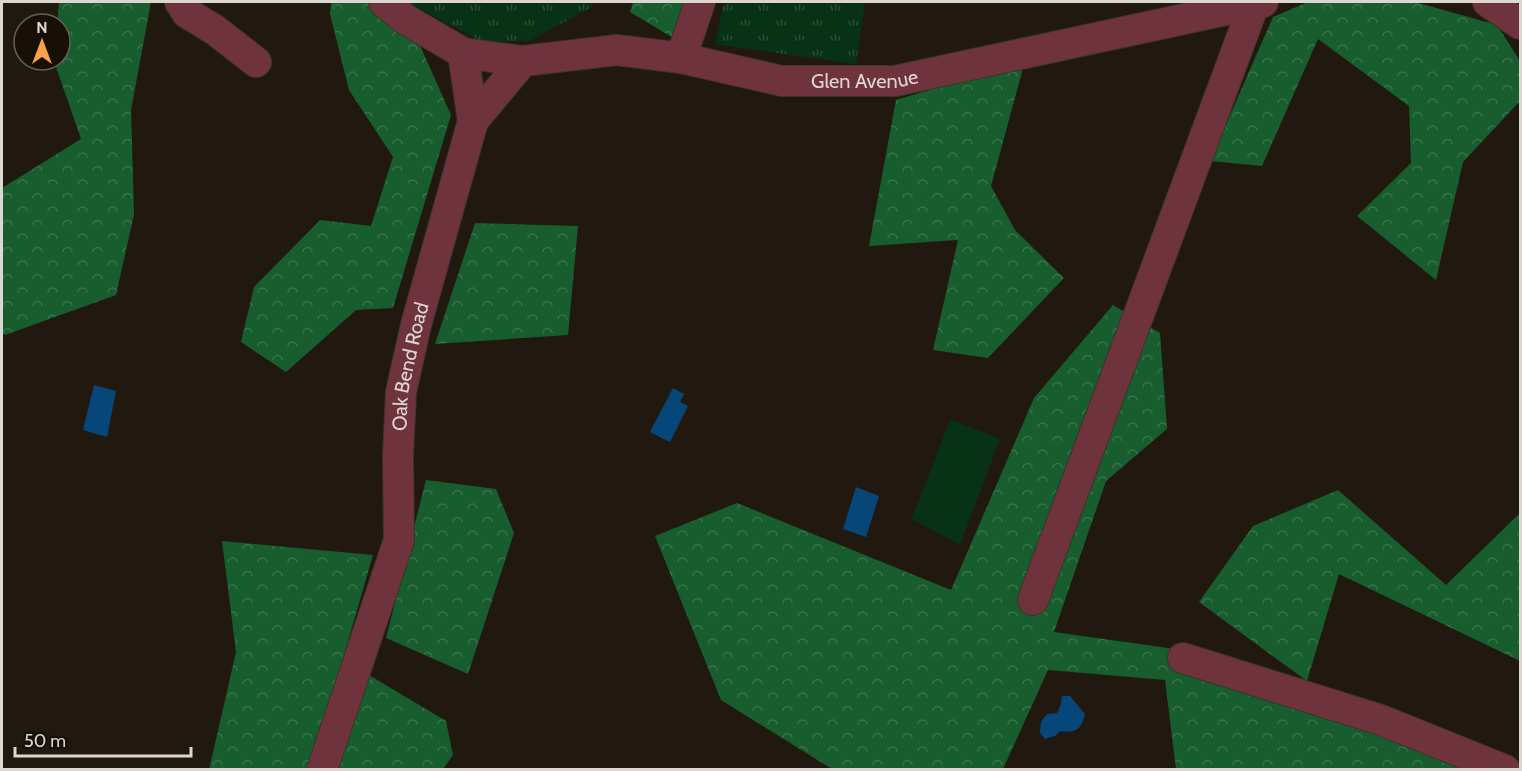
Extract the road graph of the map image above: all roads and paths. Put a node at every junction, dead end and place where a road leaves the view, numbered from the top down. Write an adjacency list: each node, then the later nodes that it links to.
1 (180, 2): 10 (street)
2 (384, 2): 7 (street)
3 (700, 2): 8 (street)
4 (1488, 2): 6 (street)
5 (1259, 3): 8 (street, Glen Avenue); 12 (street)
6 (1521, 24)
7 (463, 53): 9 (street, Glen Avenue); 11 (street, Oak Bend Road)
8 (681, 58): 9 (street, Glen Avenue)
9 (523, 61): 11 (street)
10 (256, 62)
11 (472, 121): 14 (street, Oak Bend Road)
12 (1033, 600)
13 (1183, 658): 15 (street)
14 (322, 770)
15 (1505, 770)

